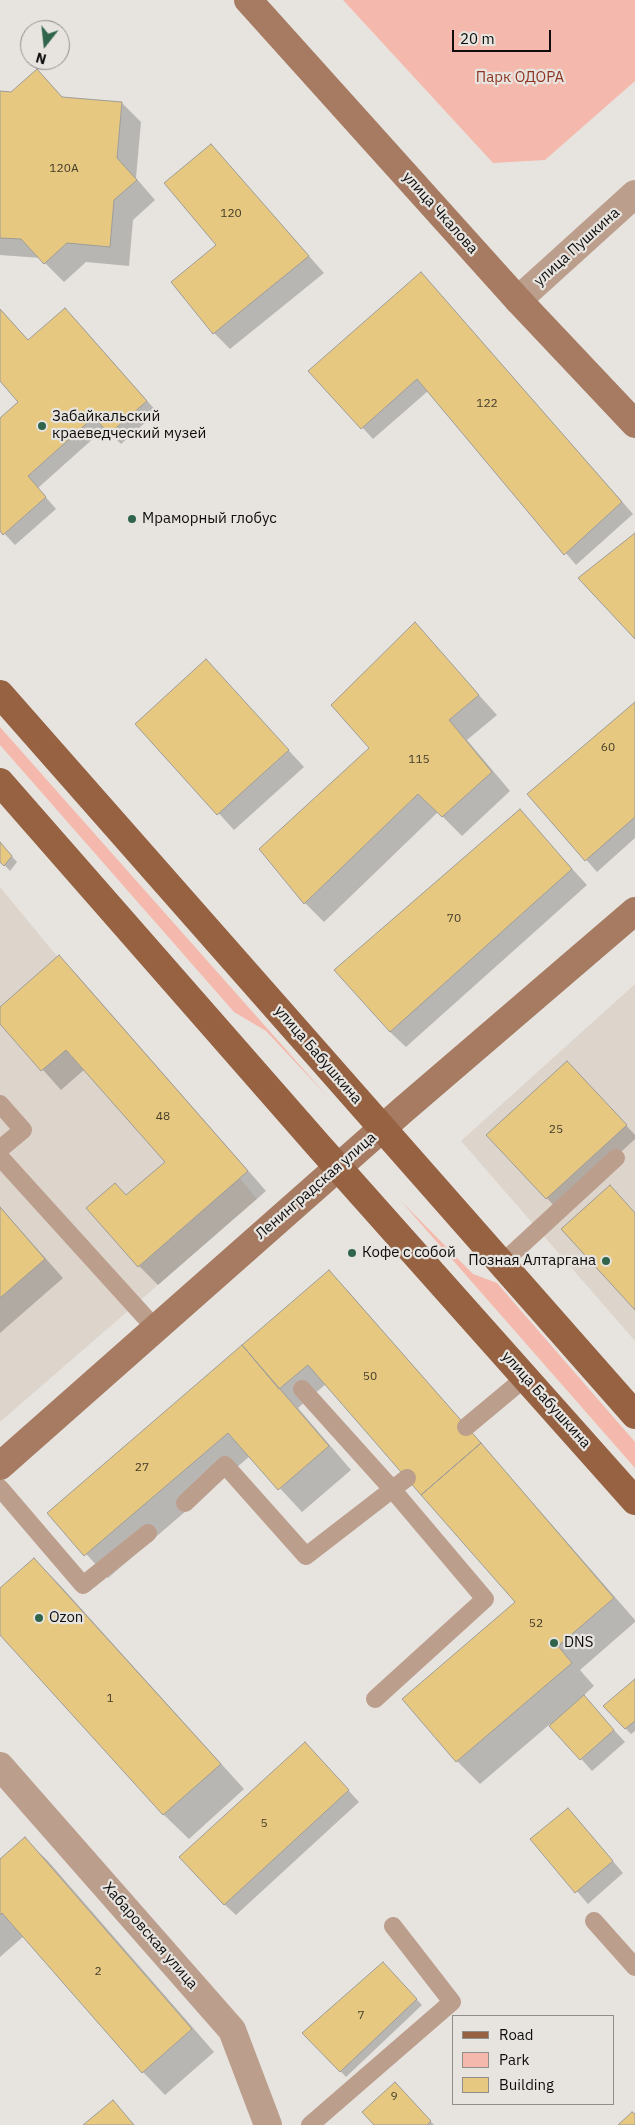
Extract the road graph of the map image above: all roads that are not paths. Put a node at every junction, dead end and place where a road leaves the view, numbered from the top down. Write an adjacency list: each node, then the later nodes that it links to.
1 (248, 0): 3 (main road, улица Чкалова)
2 (635, 194): 3 (street, улица Пушкина)
3 (518, 300): 4 (main road, улица Чкалова)
4 (635, 424)
5 (0, 694): 9 (main road, улица Бабушкина)
6 (0, 782): 13 (main road, улица Бабушкина)
7 (635, 911): 9 (main road, Ленинградская улица)
8 (0, 1104): 10 (lane)
9 (382, 1128): 13 (main road, Ленинградская улица); 14 (main road, улица Бабушкина)
10 (0, 1149)
11 (0, 1157): 15 (lane)
12 (616, 1158): 14 (lane)
13 (338, 1167): 15 (main road, Ленинградская улица); 16 (main road, улица Бабушкина)
14 (502, 1264): 18 (main road, улица Бабушкина)
15 (155, 1328): 20 (main road, Ленинградская улица)
16 (526, 1377): 19 (lane); 24 (main road, улица Бабушкина)
17 (302, 1389): 23 (lane)
18 (635, 1415)
19 (466, 1426)
20 (0, 1466)
21 (407, 1478): 23 (lane)
22 (0, 1488): 26 (lane)
23 (392, 1489): 25 (lane); 27 (lane)
24 (635, 1501)
25 (185, 1503)
26 (148, 1533)
27 (375, 1699)
28 (0, 1766): 32 (street, Хабаровская улица)
29 (594, 1921): 31 (lane)
30 (393, 1926): 33 (lane)
31 (635, 1967)
32 (268, 2125)
33 (310, 2125)

